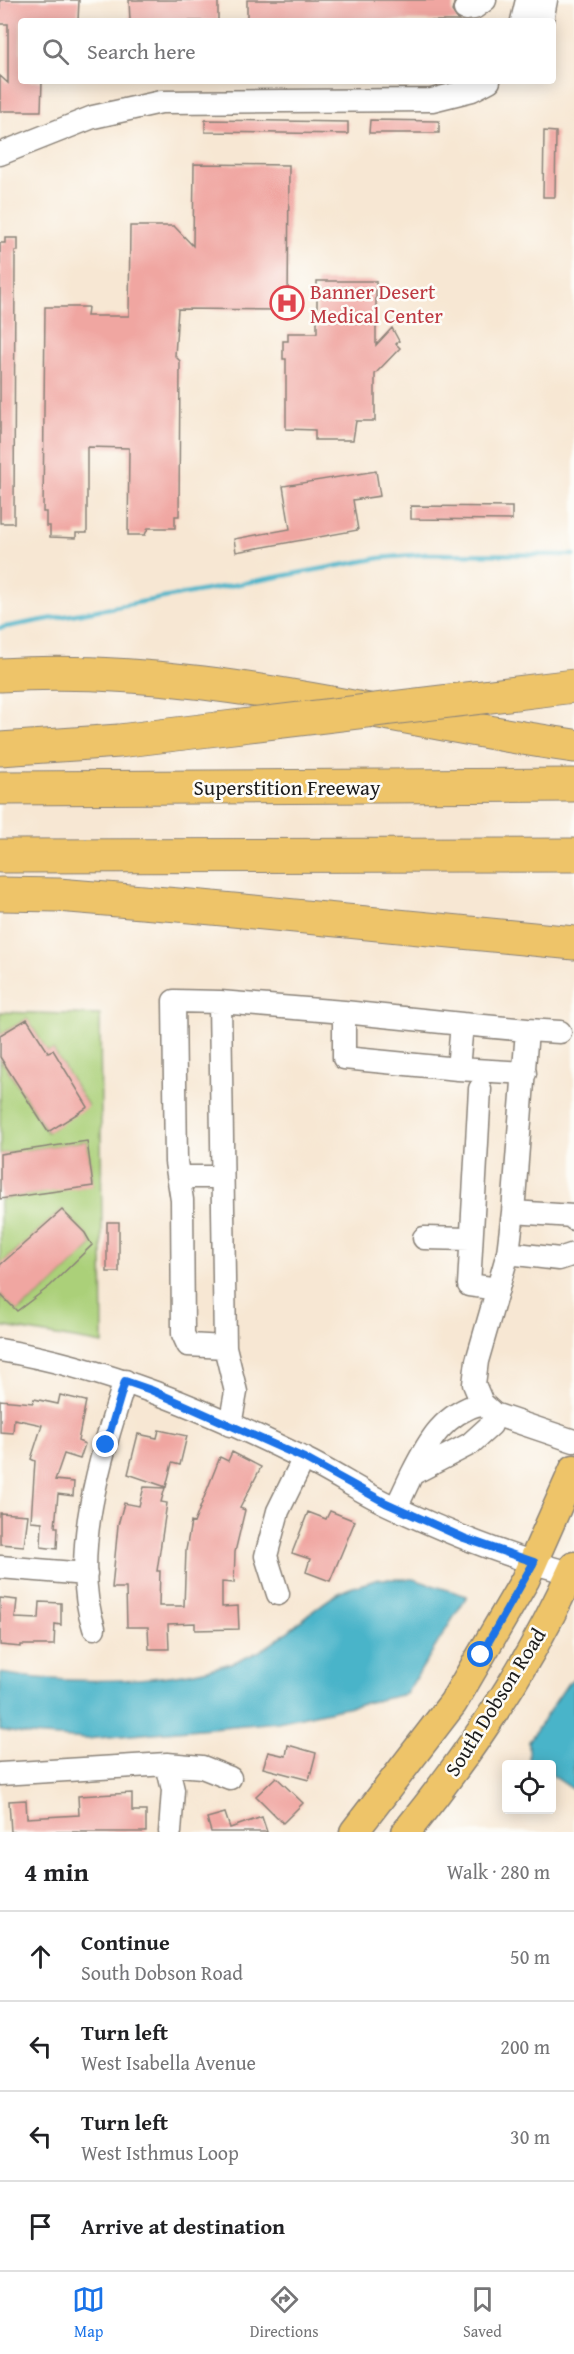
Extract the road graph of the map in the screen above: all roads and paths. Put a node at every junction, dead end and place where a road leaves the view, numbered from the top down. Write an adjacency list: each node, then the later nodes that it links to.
1 (527, 0): 3 (street)
2 (546, 0): 4 (street)
3 (523, 18)
4 (543, 18)
5 (483, 84): 6 (street)
6 (272, 90): 7 (street)
7 (0, 154)
8 (0, 675): 10 (highway)
9 (574, 686): 11 (highway, bridge)
10 (574, 746)
11 (0, 749)
12 (574, 785): 13 (highway, Superstition Freeway)
13 (0, 788)
14 (574, 855): 15 (highway)
15 (0, 856)
16 (0, 894): 17 (highway)
17 (574, 943)
18 (220, 1002): 19 (street); 26 (street); 27 (street)
19 (344, 1012): 20 (street); 23 (street)
20 (462, 1024): 21 (street); 23 (street)
21 (527, 1030): 22 (street); 24 (street)
22 (560, 1032)
23 (458, 1069): 24 (street)
24 (525, 1073): 28 (street)
25 (480, 1089): 31 (street)
26 (222, 1176): 27 (street); 35 (street)
27 (180, 1177): 35 (street)
28 (513, 1212): 29 (street); 32 (street)
29 (574, 1219)
30 (424, 1238): 31 (street)
31 (470, 1239): 34 (street)
32 (508, 1253): 33 (street); 34 (street)
33 (574, 1254)
34 (498, 1289): 38 (street)
35 (225, 1347): 39 (street)
36 (0, 1350): 37 (street)
37 (125, 1381): 39 (street); 48 (street)
38 (488, 1409): 40 (street); 43 (street); 43 (street)
39 (230, 1425): 41 (street)
40 (574, 1441)
41 (304, 1458): 44 (street); 49 (street)
42 (574, 1469): 45 (main road, South Dobson Road)
43 (412, 1474): 44 (street)
44 (396, 1508): 45 (street)
45 (534, 1562): 47 (street); 55 (main road, South Dobson Road)
46 (0, 1567): 48 (street)
47 (573, 1571): 56 (main road, South Dobson Road)
48 (86, 1574): 50 (street)
49 (278, 1594)
50 (94, 1628)
51 (167, 1764): 52 (street); 53 (street); 54 (street)
52 (0, 1774)
53 (230, 1778)
54 (170, 1832)
55 (354, 1832)
56 (406, 1832)

